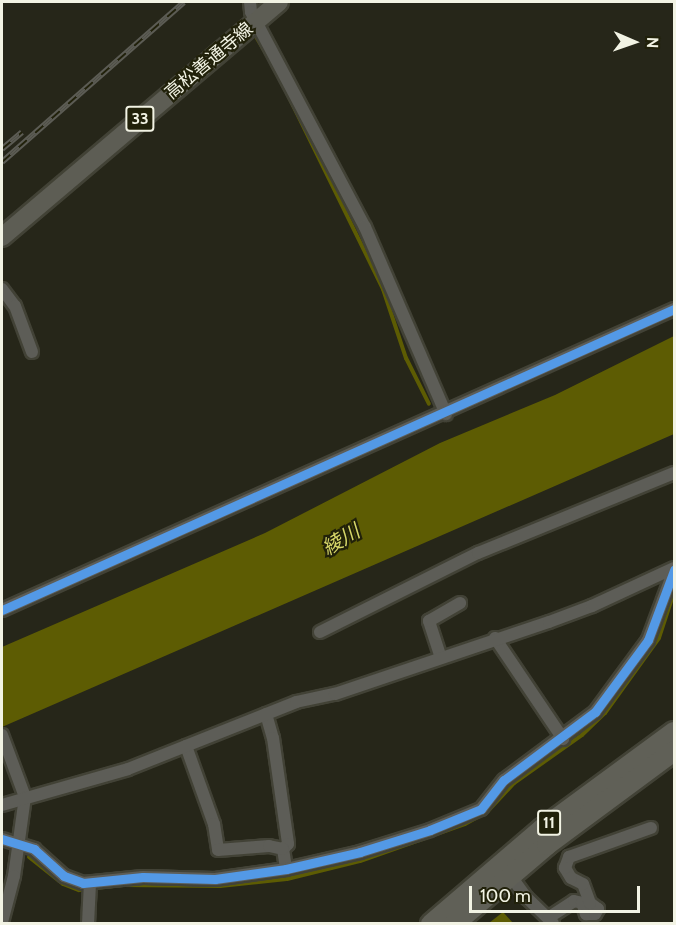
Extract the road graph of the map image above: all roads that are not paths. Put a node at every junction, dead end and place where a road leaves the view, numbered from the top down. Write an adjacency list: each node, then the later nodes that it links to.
1 (250, 2): 3 (street)
2 (279, 2): 3 (main road, 高松善通寺線 / 33)
3 (257, 20): 4 (main road, 高松善通寺線 / 33); 8 (street)
4 (2, 237)
5 (2, 290): 7 (street)
6 (675, 309): 8 (street)
7 (32, 352)
8 (446, 414): 12 (street)
9 (675, 473): 13 (street)
10 (675, 569): 14 (street); 19 (street)
11 (460, 603): 15 (street)
12 (2, 610)
13 (320, 632)
14 (495, 638): 15 (street); 19 (street)
15 (440, 655): 16 (street)
16 (266, 714): 20 (street); 27 (street)
17 (675, 732): 34 (highway, 11)
18 (2, 735): 22 (street)
19 (563, 739): 28 (street)
20 (186, 746): 22 (street); 27 (street)
21 (675, 751): 29 (highway, 11)
22 (26, 797): 23 (street); 26 (street)
23 (2, 805)
24 (651, 828): 31 (street)
25 (2, 838): 26 (street)
26 (19, 842): 30 (street); 32 (street)
27 (283, 849): 28 (street)
28 (286, 869): 30 (street)
29 (510, 875): 31 (street); 35 (highway, 11)
30 (90, 888): 33 (street)
31 (551, 921)
32 (2, 922)
33 (88, 924)
34 (431, 924)
35 (454, 924)

